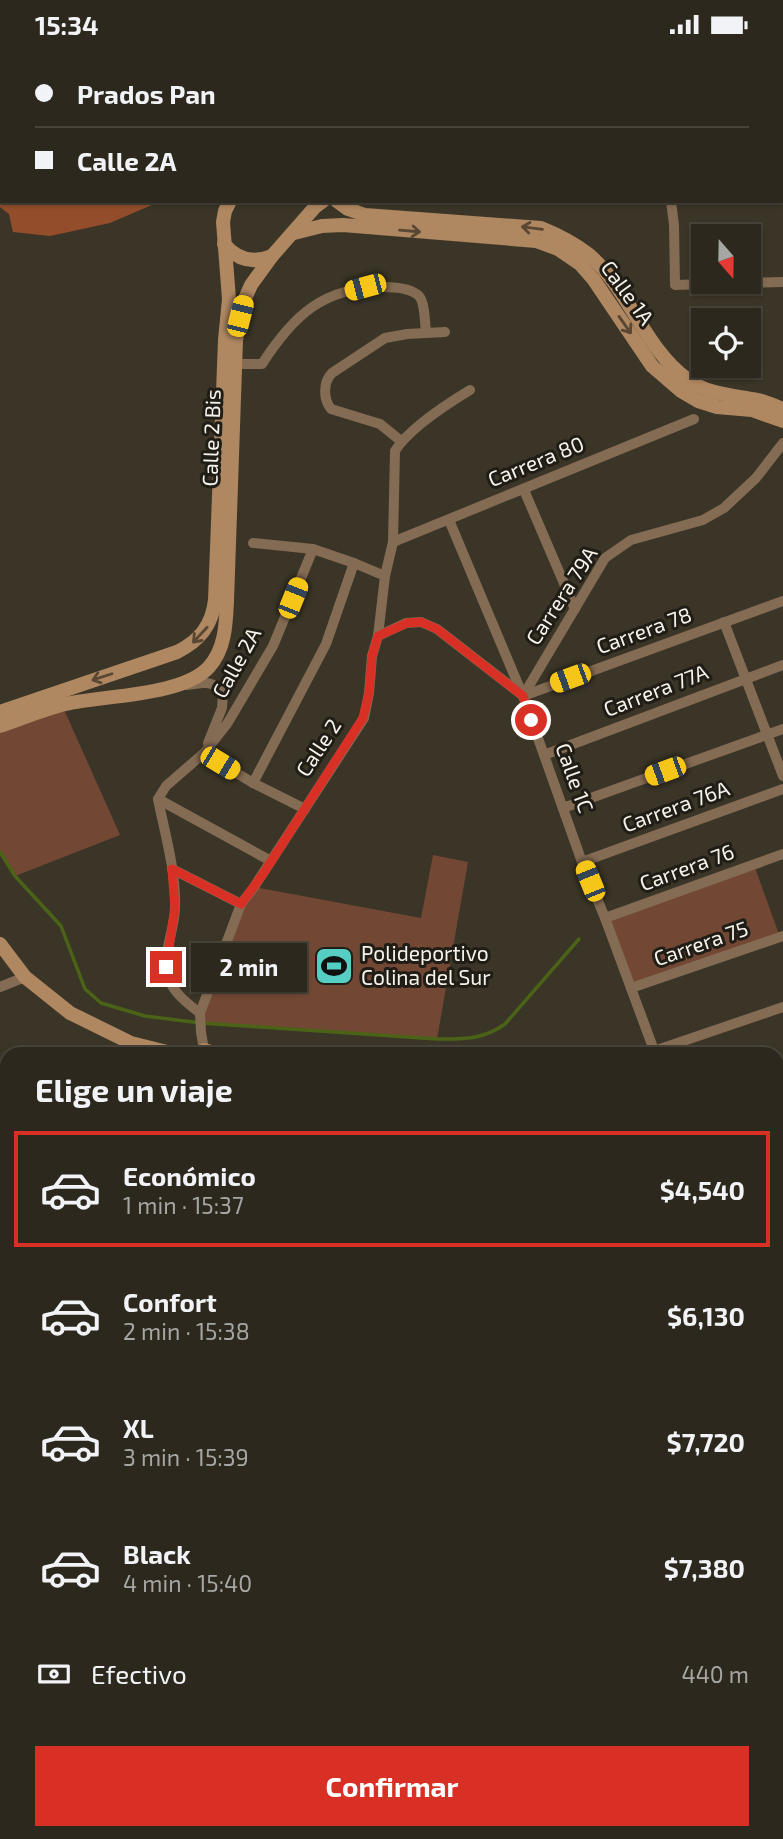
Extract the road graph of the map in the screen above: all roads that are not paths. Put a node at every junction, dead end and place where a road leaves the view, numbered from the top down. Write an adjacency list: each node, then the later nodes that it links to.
1 (229, 203): 6 (street, Calle 2 Bis)
2 (320, 203): 5 (street, Calle 2 Bis)
3 (340, 203): 13 (street, Calle 1A, one-way to 3)
4 (671, 203): 8 (street, Calle 1A)
5 (294, 233): 7 (street, Calle 2 Bis); 13 (street, Calle 1A, one-way to 13)
6 (224, 244): 7 (street); 34 (street, Calle 2 Bis, one-way to 34)
7 (272, 255): 11 (street, Calle 2 Bis)
8 (783, 282)
9 (445, 332): 10 (street)
10 (426, 333): 11 (street); 17 (street)
11 (236, 364): 32 (street, Calle 2 Bis)
12 (470, 390): 17 (street)
13 (721, 401): 14 (street, Calle 1A); 16 (street, Calle 1A)
14 (783, 409)
15 (694, 419): 19 (street, Carrera 80)
16 (783, 421)
17 (401, 441): 22 (street, Calle 2)
18 (783, 443): 27 (street, Carrera 79A)
19 (524, 490): 20 (street, Carrera 80); 27 (street)
20 (449, 520): 22 (street, Carrera 80); 33 (street, Calle 1C)
21 (253, 543): 23 (street)
22 (393, 543): 25 (street, Calle 2)
23 (313, 549): 24 (street); 38 (street, Calle 2A)
24 (354, 563): 25 (street); 41 (street, Calle 2)
25 (385, 576): 29 (street, Calle 2)
26 (783, 601): 28 (street, Carrera 78)
27 (575, 609): 33 (street, Carrera 79A)
28 (724, 622): 31 (street); 33 (street, Carrera 78)
29 (378, 636): 33 (street); 45 (street, Calle 2)
30 (783, 665): 31 (street, Carrera 77A)
31 (745, 678): 37 (street); 39 (street, Carrera 77A)
32 (179, 686): 35 (street); 38 (street, Calle 2A)
33 (523, 696): 39 (street, Calle 1C)
34 (0, 712)
35 (0, 726)
36 (783, 729): 37 (street)
37 (767, 735): 40 (street); 44 (street)
38 (204, 753): 41 (street); 43 (street, Calle 2A)
39 (544, 755): 44 (street, Calle 1C)
40 (783, 776)
41 (253, 783): 45 (street)
42 (783, 789): 48 (street, Carrera 76A)
43 (158, 799): 47 (street); 49 (street)
44 (563, 808): 48 (street, Calle 1C)
45 (305, 809): 47 (street, Calle 2)
46 (783, 854): 51 (street, Carrera 76)
47 (271, 861): 50 (street, Calle 2)
48 (582, 862): 51 (street, Calle 1C)
49 (172, 869): 50 (street); 58 (street)
50 (241, 904): 58 (street, Calle 2)
51 (605, 918): 56 (street, Calle 1C)
52 (783, 936): 56 (street, Carrera 75)
53 (0, 944): 54 (street)
54 (25, 977): 55 (street); 59 (street)
55 (0, 987)
56 (631, 988): 61 (street, Calle 1C)
57 (783, 1007): 62 (street)
58 (200, 1013): 60 (street, Calle 2)
59 (147, 1047)
60 (206, 1047)
61 (652, 1047)
62 (668, 1047)

